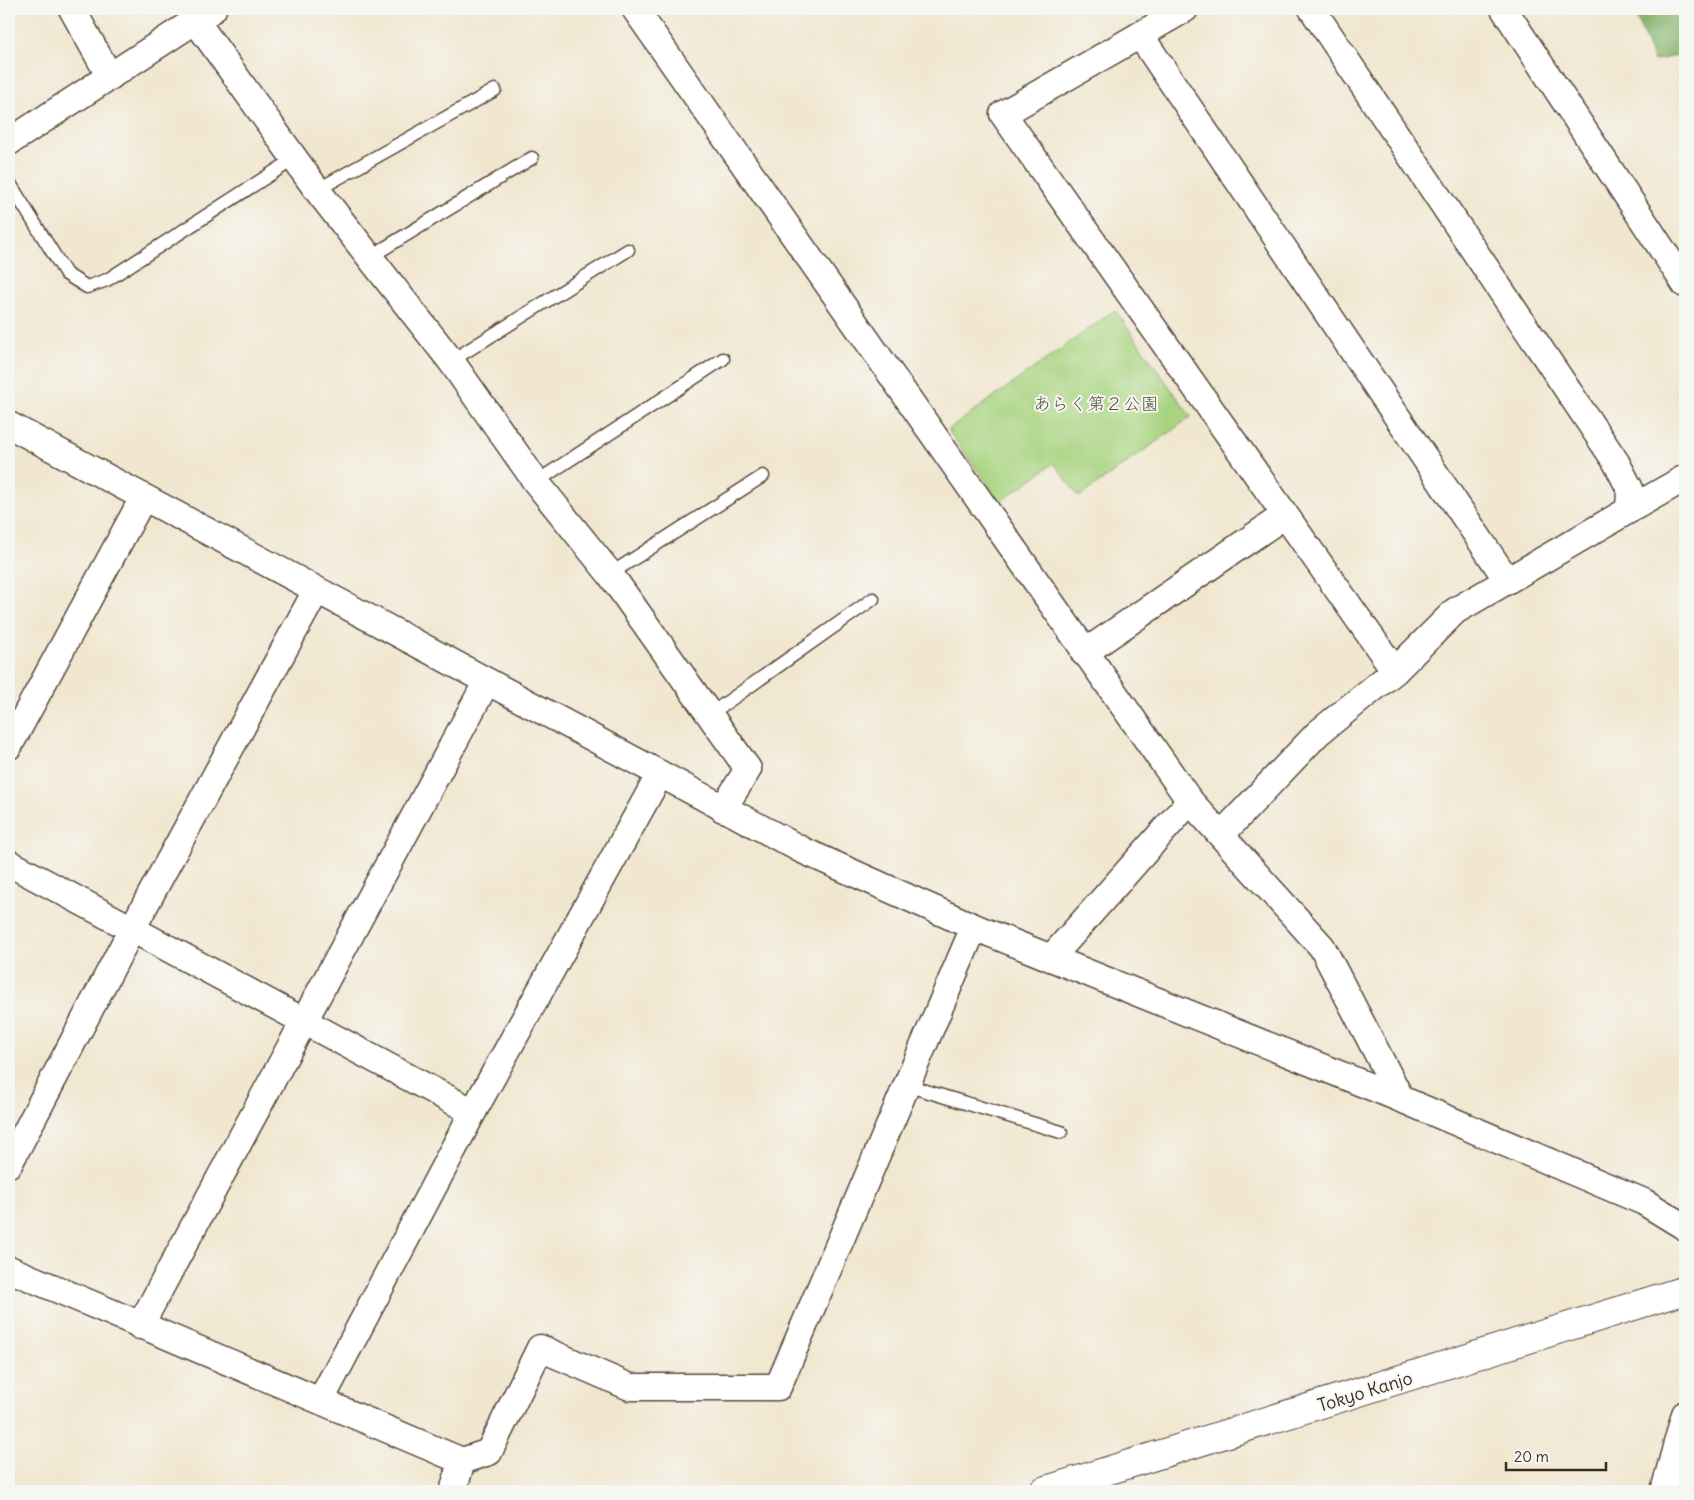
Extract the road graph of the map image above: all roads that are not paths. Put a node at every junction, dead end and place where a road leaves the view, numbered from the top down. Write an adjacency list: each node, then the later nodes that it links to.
1 (72, 9): 8 (street)
2 (635, 9): 31 (street)
3 (1185, 9): 7 (street)
4 (1312, 9): 25 (street)
5 (1504, 9): 17 (street)
6 (205, 15): 8 (street); 12 (street)
7 (1140, 35): 26 (street); 28 (street)
8 (110, 77): 10 (street)
9 (495, 90): 14 (lane)
10 (9, 142)
11 (532, 158): 16 (lane)
12 (294, 159): 13 (lane); 14 (street)
13 (9, 182)
14 (317, 190): 16 (street)
15 (628, 250): 19 (lane)
16 (370, 257): 19 (street)
17 (1685, 284)
18 (723, 359): 23 (lane)
19 (451, 361): 23 (street)
20 (9, 425): 24 (street)
21 (763, 476): 27 (lane)
22 (1685, 478): 25 (street)
23 (536, 482): 27 (street)
24 (143, 498): 29 (street); 35 (street)
25 (1629, 510): 28 (street)
26 (1285, 515): 31 (street); 32 (street)
27 (610, 574): 34 (street)
28 (1507, 580): 32 (street)
29 (316, 591): 33 (street); 42 (street)
30 (873, 599): 34 (lane)
31 (1084, 653): 37 (street)
32 (1395, 671): 39 (street)
33 (486, 683): 36 (street); 44 (street)
34 (709, 715): 38 (street)
35 (9, 746)
36 (660, 774): 38 (street); 47 (street)
37 (1190, 801): 39 (street); 43 (street)
38 (723, 809): 41 (street)
39 (1221, 835): 46 (street)
40 (9, 863): 42 (street)
41 (974, 927): 43 (street); 45 (street)
42 (132, 929): 44 (street); 49 (street)
43 (1051, 958): 46 (street)
44 (303, 1021): 47 (street); 53 (street)
45 (906, 1085): 48 (lane); 56 (street)
46 (1402, 1099): 50 (street)
47 (473, 1112): 54 (street)
48 (1061, 1132)
49 (9, 1164)
50 (1685, 1227)
51 (9, 1269): 53 (street)
52 (1685, 1290): 58 (highway, Tokyo Kanjo)
53 (140, 1326): 54 (street)
54 (321, 1400): 56 (street)
55 (1685, 1414): 59 (street)
56 (462, 1461): 57 (street)
57 (452, 1491)
58 (1043, 1491)
59 (1664, 1491)

